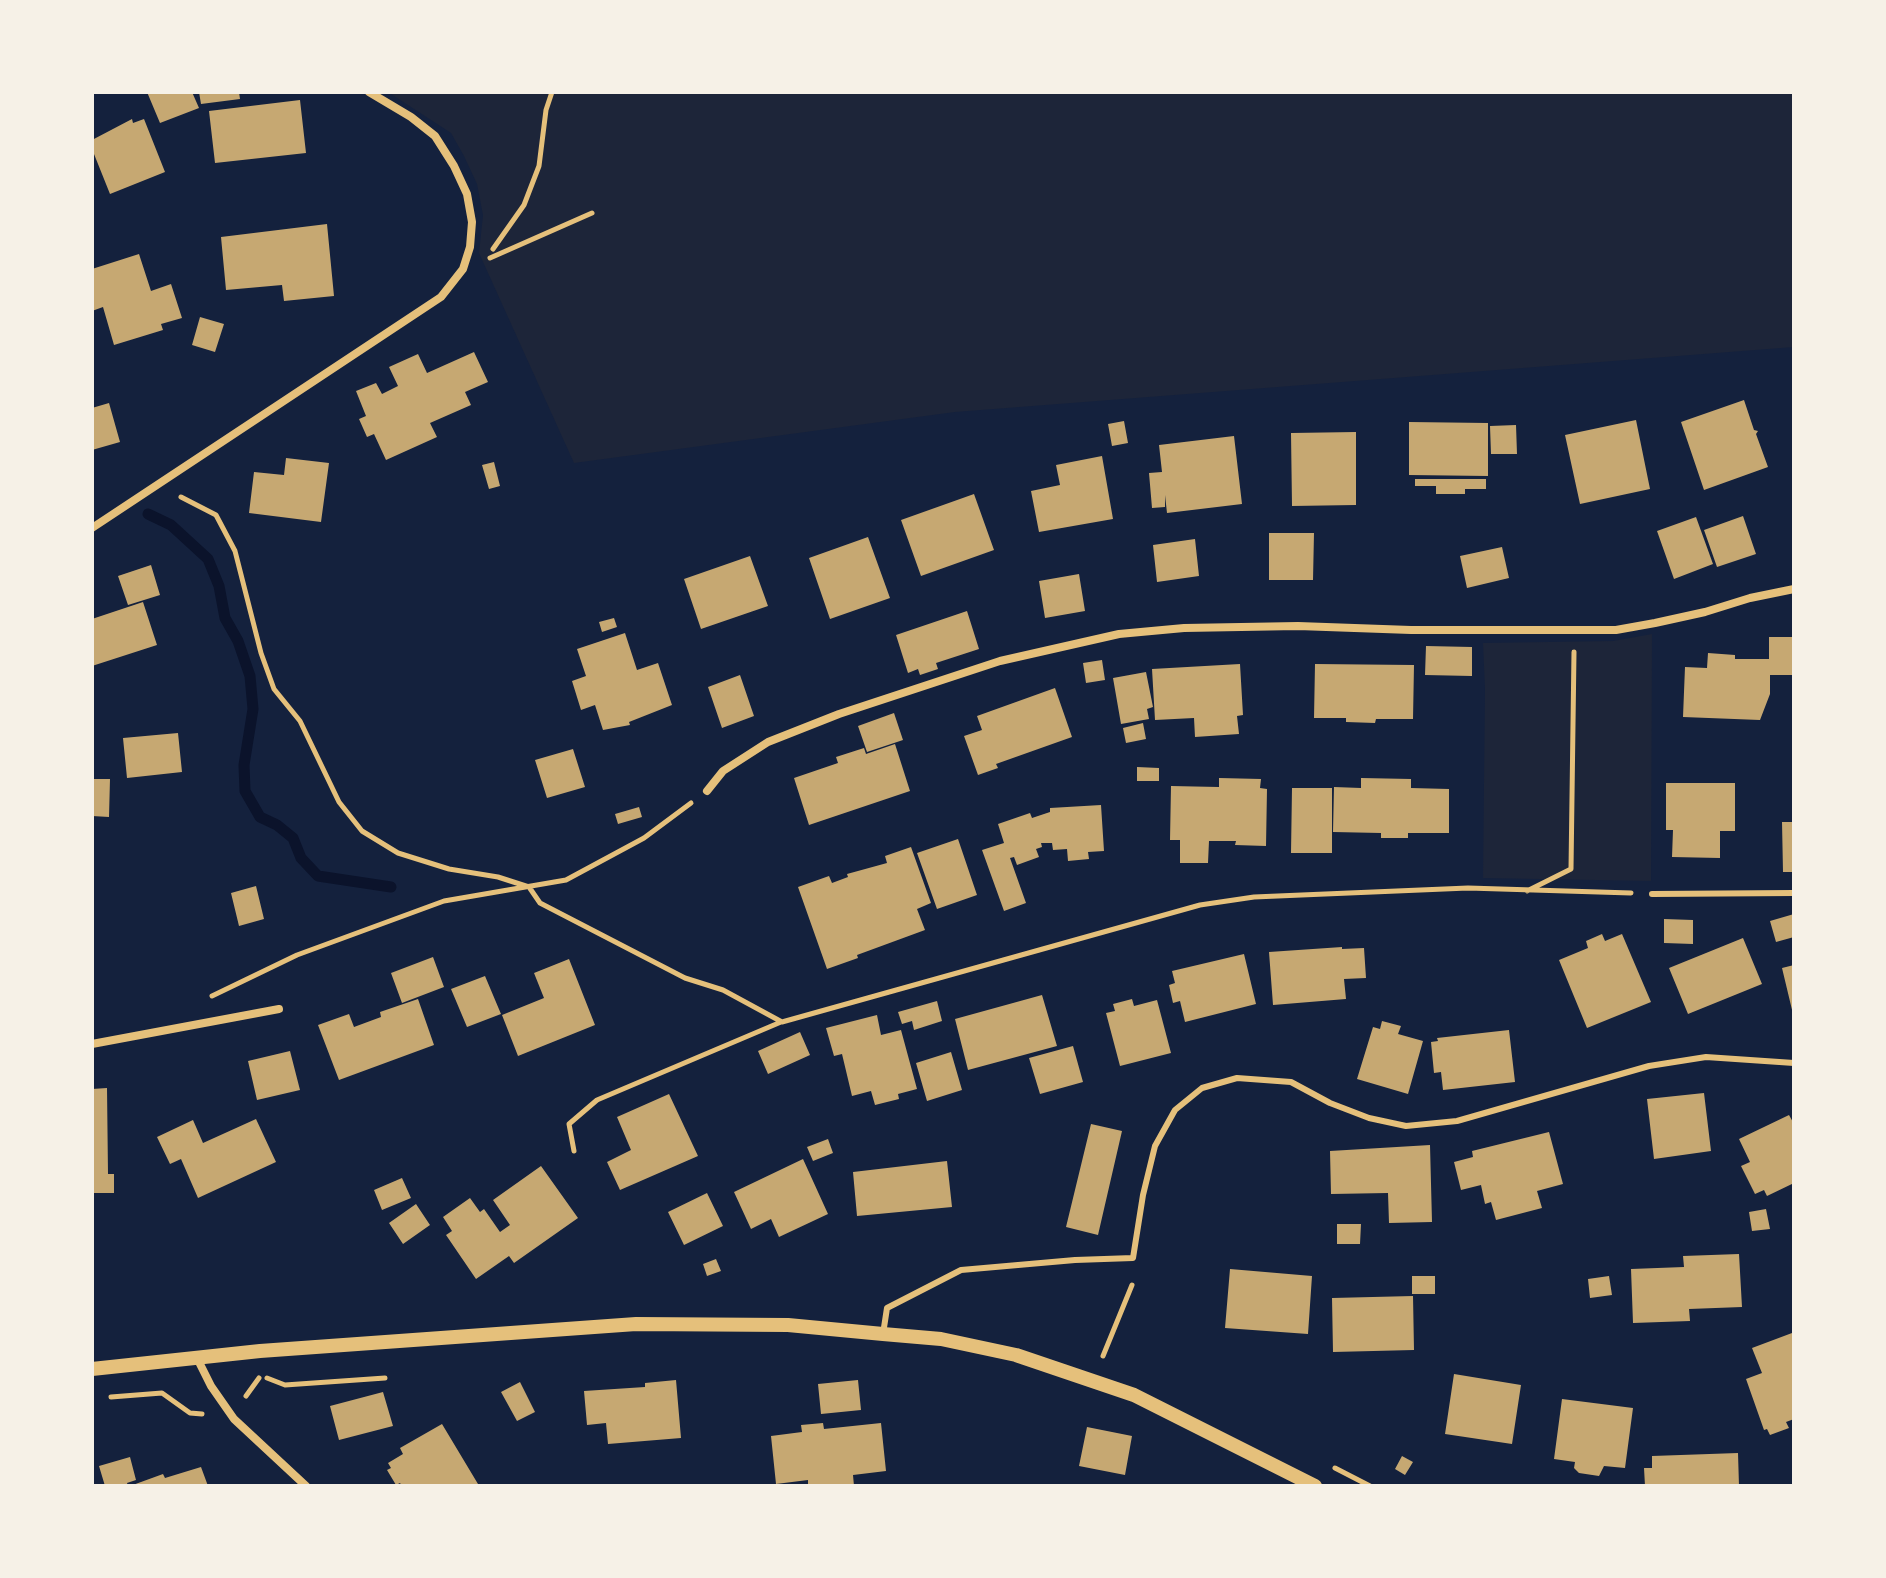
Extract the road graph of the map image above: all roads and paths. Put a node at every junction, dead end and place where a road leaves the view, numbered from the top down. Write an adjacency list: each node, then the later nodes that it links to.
1 (369, 92): 4 (street)
2 (552, 92): 3 (path)
3 (592, 213)
4 (163, 481): 5 (street); 9 (path)
5 (92, 528)
6 (1794, 589): 7 (street)
7 (1575, 630): 8 (street); 10 (path)
8 (707, 791): 9 (path)
9 (529, 887): 13 (path); 15 (path)
10 (1526, 892): 12 (path); 15 (path)
11 (1794, 893): 12 (lane)
12 (1652, 894)
13 (210, 997)
14 (279, 1009): 16 (street)
15 (782, 1022): 18 (path)
16 (92, 1044)
17 (1794, 1063): 20 (lane)
18 (574, 1151)
19 (1132, 1285): 21 (path)
20 (883, 1334): 22 (street); 28 (street)
21 (1103, 1356)
22 (197, 1358): 23 (street); 26 (street)
23 (92, 1369)
24 (385, 1378): 26 (path)
25 (106, 1397): 26 (path)
26 (234, 1419): 27 (street)
27 (306, 1486)
28 (1315, 1486)

